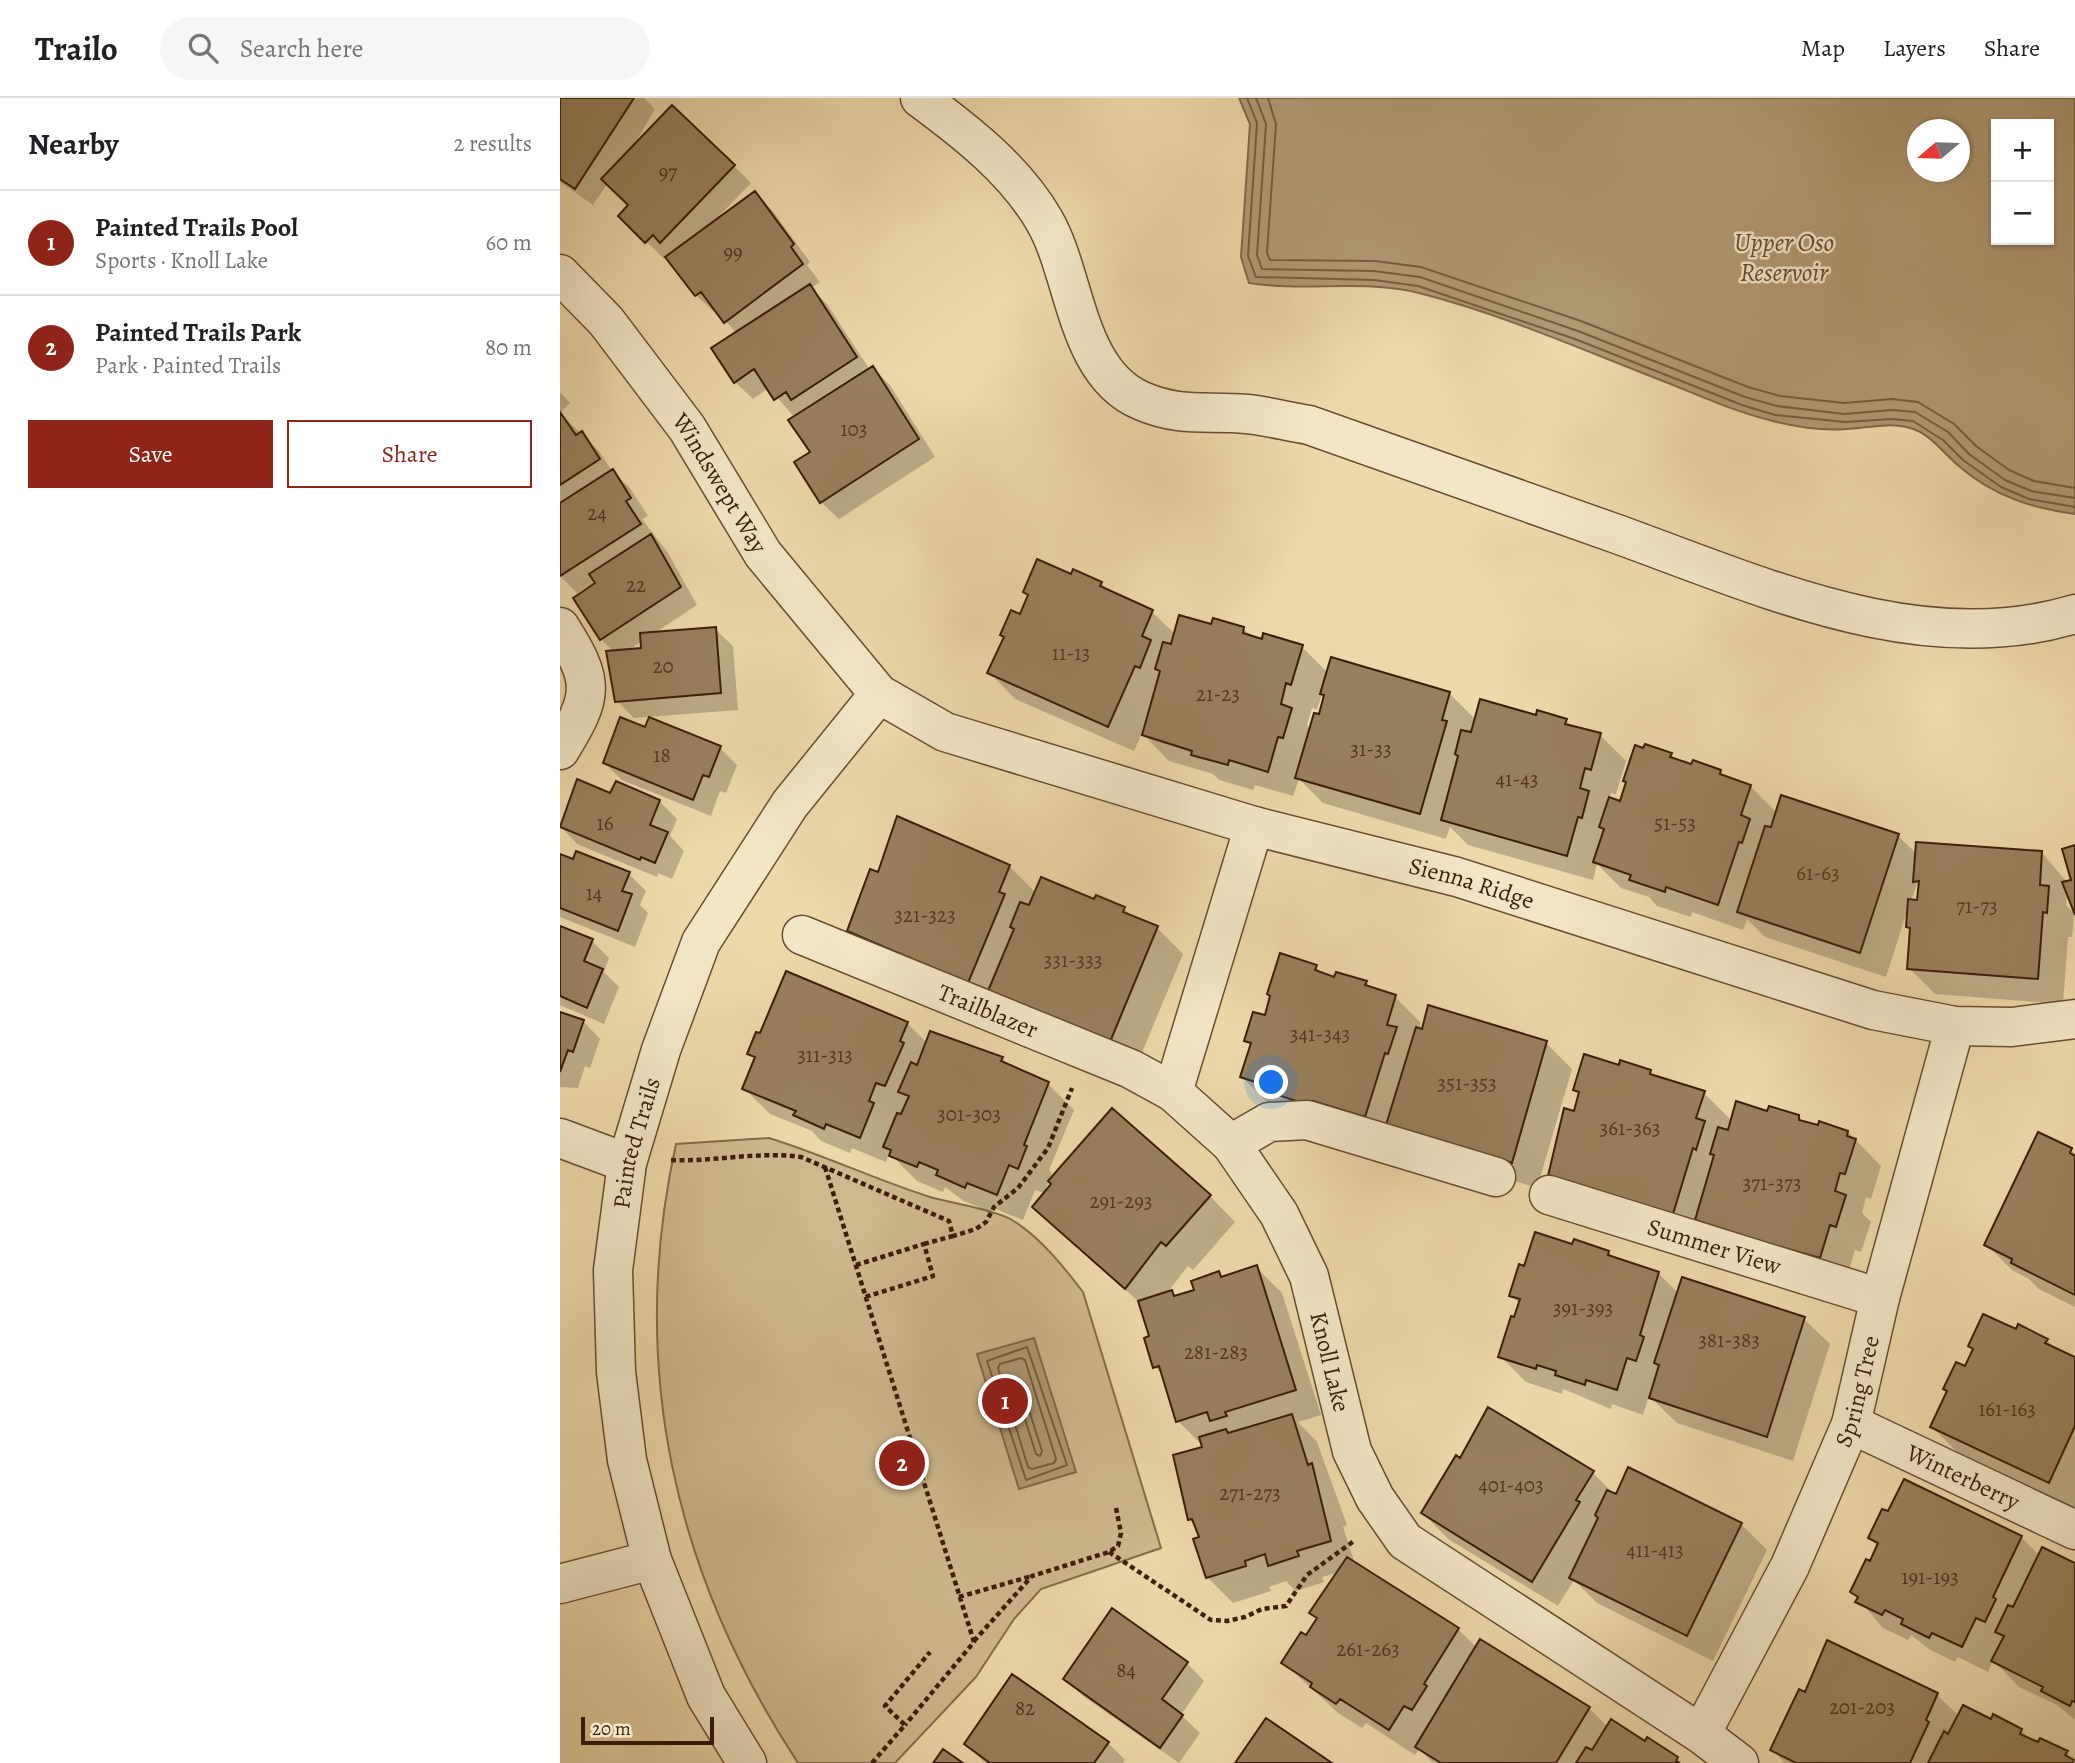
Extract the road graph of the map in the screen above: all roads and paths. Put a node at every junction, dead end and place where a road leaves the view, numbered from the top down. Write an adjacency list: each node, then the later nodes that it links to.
1 (920, 98): 3 (street)
2 (560, 274): 5 (street, Windswept Way)
3 (2075, 614)
4 (560, 627): 6 (street)
5 (879, 694): 7 (street, Sienna Ridge); 15 (street, Painted Trails)
6 (560, 750)
7 (1254, 826): 10 (street, Sienna Ridge); 12 (street)
8 (802, 935): 11 (street, Trailblazer)
9 (2075, 1019): 10 (street, Sienna Ridge)
10 (1955, 1026): 23 (street, Spring Tree)
11 (1086, 1051): 12 (street, Trailblazer); 19 (path)
12 (1173, 1093): 14 (street, Knoll Lake)
13 (560, 1138): 15 (street)
14 (1231, 1144): 17 (street); 26 (street, Knoll Lake)
15 (627, 1161): 16 (path); 29 (street, Painted Trails)
16 (825, 1167): 19 (path); 21 (path)
17 (1496, 1177)
18 (1549, 1195): 23 (street, Summer View)
19 (953, 1236): 20 (path)
20 (924, 1244): 21 (path); 22 (path)
21 (856, 1265): 22 (path)
22 (865, 1297): 32 (path)
23 (1880, 1298): 24 (street, Spring Tree)
24 (1851, 1424): 27 (street, Winterberry); 36 (street, Spring Tree)
25 (1116, 1508): 28 (path)
26 (1387, 1514): 28 (path); 36 (street, Knoll Lake)
27 (2075, 1530)
28 (1109, 1552): 30 (path)
29 (652, 1560): 31 (street); 37 (street, Painted Trails)
30 (1032, 1576): 32 (path); 33 (path)
31 (560, 1584)
32 (959, 1597): 33 (path)
33 (974, 1642): 35 (path)
34 (930, 1652): 35 (path)
35 (905, 1725): 38 (path)
36 (1700, 1734): 39 (street, Knoll Lake)
37 (747, 1763)
38 (872, 1763)
39 (1739, 1763)

